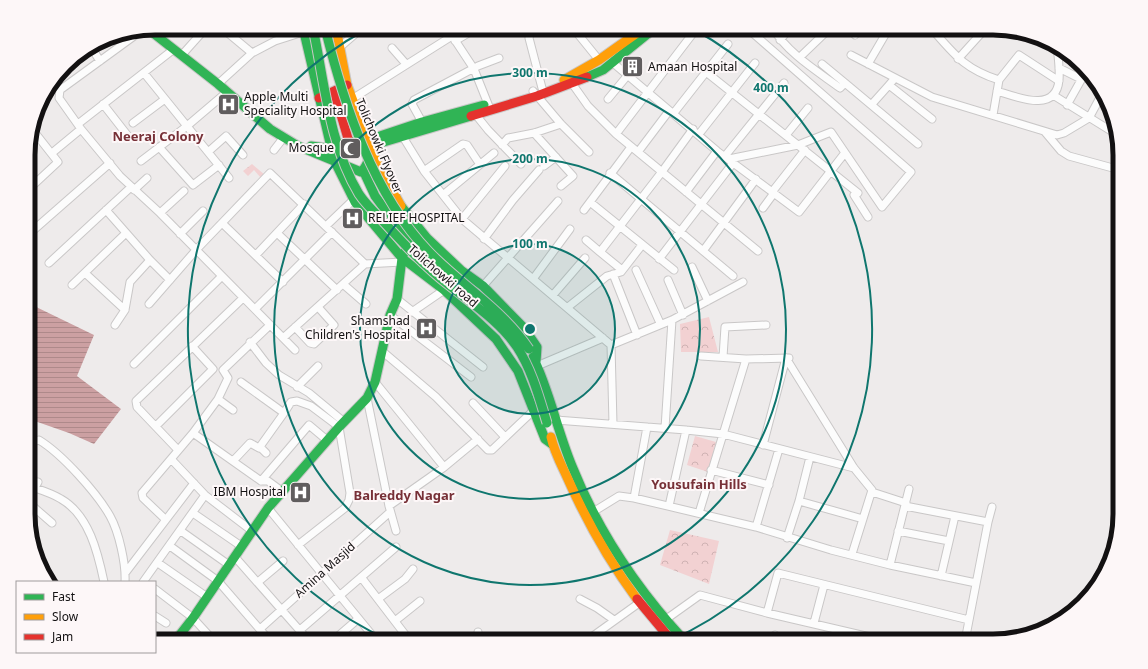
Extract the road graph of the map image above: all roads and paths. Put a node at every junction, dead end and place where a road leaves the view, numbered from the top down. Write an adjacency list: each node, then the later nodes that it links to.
1 (159, 35): 30 (main road)
2 (200, 35): 35 (street)
3 (230, 35): 32 (street)
4 (289, 35): 32 (street)
5 (302, 35): 70 (main road, Tolichowki road)
6 (315, 35): 252 (main road, bridge)
7 (327, 35): 239 (main road, Tolichowki Flyover, bridge)
8 (337, 35): 28 (main road, Tolichowki road)
9 (354, 35): 28 (street)
10 (451, 35): 25 (street)
11 (460, 35): 25 (street)
12 (530, 35): 66 (street)
13 (580, 35): 39 (street)
14 (634, 35): 39 (main road)
15 (646, 35): 41 (main road)
16 (692, 35): 67 (street)
17 (755, 35): 55 (street)
18 (777, 35): 26 (street)
19 (784, 35): 26 (street)
20 (823, 35): 36 (street)
21 (885, 35): 45 (street)
22 (938, 35): 38 (street)
23 (980, 35): 38 (street)
24 (133, 37): 40 (street)
25 (453, 38): 43 (street); 47 (street)
26 (780, 40): 36 (street)
27 (728, 44): 49 (street)
28 (340, 47): 60 (main road, Tolichowki road)
29 (392, 48): 43 (street)
30 (174, 49): 35 (main road); 50 (street)
31 (94, 52): 40 (street)
32 (252, 54): 58 (street)
33 (1058, 54): 46 (street)
34 (851, 55): 45 (street)
35 (182, 56): 58 (main road)
36 (800, 57): 48 (street)
37 (499, 58): 47 (street)
38 (958, 59): 62 (street)
39 (599, 60): 56 (main road)
40 (100, 61): 90 (street)
41 (612, 62): 51 (street); 56 (main road)
42 (756, 63): 68 (street)
43 (406, 64): 74 (street)
44 (822, 64): 57 (street)
45 (868, 64): 53 (street)
46 (1059, 68): 52 (street); 54 (street)
47 (474, 69): 79 (street); 87 (street)
48 (816, 70): 55 (street); 63 (street)
49 (706, 72): 68 (street); 81 (street)
50 (144, 73): 73 (street); 76 (street)
51 (627, 76): 67 (street); 71 (street)
52 (1083, 76): 78 (street)
53 (895, 78): 61 (street); 84 (street)
54 (1056, 79): 62 (street); 69 (street)
55 (807, 80): 72 (street)
56 (571, 81): 66 (main road); 96 (street)
57 (845, 83): 63 (street); 77 (street)
58 (218, 84): 65 (main road)
59 (784, 84): 82 (street)
60 (347, 85): 64 (main road); 74 (main road, Tolichowki road)
61 (889, 85): 77 (street); 86 (street)
62 (998, 86): 69 (street); 84 (street)
63 (840, 88): 72 (street)
64 (334, 91): 70 (main road); 103 (main road)
65 (227, 92): 91 (street); 100 (main road)
66 (538, 92): 79 (main road); 89 (street)
67 (647, 92): 81 (street); 96 (street)
68 (733, 93): 82 (street); 92 (street)
69 (1053, 95): 78 (street)
70 (319, 98): 109 (main road, Tolichowki road)
71 (608, 98)
72 (829, 98): 120 (street)
73 (165, 99): 88 (street); 91 (street)
74 (352, 99): 102 (main road, Tolichowki road)
75 (1100, 101): 85 (street)
76 (103, 104): 90 (street); 99 (street)
77 (872, 104): 105 (street)
78 (1067, 105): 85 (street)
79 (489, 108): 83 (main road); 87 (main road)
80 (808, 108): 98 (street)
81 (671, 113): 92 (street); 117 (street)
82 (758, 113): 98 (street); 123 (street)
83 (476, 115): 101 (main road); 106 (street)
84 (993, 115): 94 (street)
85 (1089, 118): 93 (street); 94 (street)
86 (932, 119)
87 (422, 122): 102 (main road)
88 (133, 123)
89 (561, 124): 95 (street); 116 (street)
90 (80, 126): 119 (street); 126 (street)
91 (187, 126): 108 (street); 115 (street)
92 (696, 131): 113 (street); 136 (street)
93 (1110, 131)
94 (1045, 132): 131 (street)
95 (534, 133): 106 (street); 122 (street)
96 (616, 134): 110 (street)
97 (37, 135): 119 (street)
98 (786, 135): 107 (street)
99 (128, 136)
100 (284, 137): 104 (main road); 112 (street)
101 (403, 137): 111 (main road); 133 (street)
102 (368, 140): 103 (main road); 111 (main road, Tolichowki road)
103 (349, 142): 109 (main road)
104 (293, 143): 109 (main road); 125 (main road)
105 (918, 144)
106 (502, 145): 128 (street)
107 (798, 145): 114 (street); 120 (street); 123 (street)
108 (159, 147): 124 (street); 129 (street)
109 (331, 147): 125 (main road, Tolichowki road)
110 (631, 148): 117 (street); 135 (street)
111 (372, 149): 132 (main road); 167 (main road, Tolichowki road)
112 (274, 150)
113 (717, 150): 123 (street); 144 (street)
114 (805, 150): 134 (street); 145 (street)
115 (208, 152): 121 (street); 129 (street)
116 (588, 152)
117 (638, 152): 136 (street)
118 (494, 153): 127 (street)
119 (52, 154): 140 (street)
120 (844, 154): 134 (street)
121 (243, 155)
122 (556, 157): 141 (street); 172 (street)
123 (729, 159): 139 (street); 152 (street)
124 (141, 160)
125 (334, 160): 132 (main road); 149 (main road, Tolichowki road)
126 (110, 163): 142 (street); 164 (street)
127 (480, 163): 133 (street); 146 (street)
128 (521, 164)
129 (219, 165): 138 (street)
130 (505, 166): 159 (street)
131 (1113, 168)
132 (363, 170): 174 (main road)
133 (424, 171): 146 (street)
134 (831, 171): 145 (street); 158 (street)
135 (610, 173): 147 (street); 150 (street)
136 (661, 173): 144 (street); 147 (street)
137 (147, 178): 142 (street)
138 (229, 178)
139 (756, 179): 145 (street); 161 (street)
140 (35, 183)
141 (560, 186)
142 (133, 188): 154 (street); 157 (street)
143 (184, 191): 157 (street)
144 (686, 192): 152 (street)
145 (773, 192): 153 (street)
146 (443, 195): 159 (street)
147 (640, 199): 162 (street); 168 (street)
148 (558, 201): 182 (street)
149 (355, 202): 163 (street); 186 (main road, Tolichowki road)
150 (590, 202): 155 (street); 162 (street)
151 (304, 204): 160 (street); 163 (street); 170 (street)
152 (702, 205): 161 (street); 168 (street)
153 (763, 208)
154 (106, 210): 169 (street); 187 (street)
155 (584, 210)
156 (204, 211): 171 (street)
157 (160, 213): 171 (street)
158 (868, 217)
159 (462, 219): 172 (street)
160 (222, 223): 176 (street); 180 (street)
161 (724, 224): 177 (street); 178 (street)
162 (620, 225): 175 (street); 179 (street)
163 (326, 226): 166 (street)
164 (35, 229)
165 (570, 229): 197 (street)
166 (332, 232): 185 (street); 188 (street)
167 (421, 232): 174 (main road); 204 (main road, Tolichowki road)
168 (679, 232): 177 (street); 183 (street)
169 (126, 233): 184 (street); 193 (street)
170 (277, 233): 180 (street); 185 (street)
171 (180, 234): 176 (street)
172 (484, 239): 182 (street)
173 (586, 240): 179 (street)
174 (409, 242): 186 (main road)
175 (642, 245): 183 (street); 190 (street)
176 (196, 250): 195 (street); 198 (street)
177 (703, 251): 196 (street)
178 (758, 251)
179 (600, 252): 190 (street)
180 (256, 256): 200 (street)
181 (585, 258): 207 (street)
182 (508, 259): 197 (street); 204 (street)
183 (659, 259): 192 (street)
184 (150, 260): 198 (street); 216 (street)
185 (305, 260): 200 (street); 205 (street)
186 (402, 260): 188 (street); 206 (main road, Tolichowki road); 209 (main road)
187 (49, 263)
188 (365, 264): 202 (street)
189 (692, 267): 210 (street)
190 (622, 270): 194 (street)
191 (636, 270): 221 (street)
192 (674, 270)
193 (84, 273): 203 (street); 216 (street)
194 (613, 274): 214 (street); 226 (street)
195 (222, 276): 208 (street); 238 (street)
196 (733, 276)
197 (533, 279): 207 (street)
198 (170, 280): 211 (street)
199 (668, 280): 219 (street)
200 (283, 282): 215 (street)
201 (743, 282): 210 (street)
202 (343, 284): 205 (street); 212 (street)
203 (72, 285)
204 (482, 286): 239 (main road, Tolichowki road)
205 (337, 290): 213 (street)
206 (444, 290): 217 (street); 250 (main road, Tolichowki road)
207 (552, 295): 214 (street)
208 (243, 298): 215 (street); 231 (street)
209 (397, 299): 217 (street); 218 (main road)
210 (708, 301): 219 (street)
211 (149, 304)
212 (366, 304)
213 (318, 307): 225 (street); 225 (street)
214 (568, 308): 228 (street)
215 (255, 309): 222 (street)
216 (125, 310): 223 (street)
217 (412, 312): 241 (street)
218 (390, 315): 233 (main road); 242 (street)
219 (683, 315): 220 (street)
220 (672, 320): 221 (street); 257 (street)
221 (660, 323): 226 (street)
222 (270, 324): 227 (street); 229 (street)
223 (115, 325)
224 (766, 325): 235 (street)
225 (295, 327): 227 (street)
226 (637, 335): 230 (street)
227 (283, 338): 232 (street)
228 (603, 338): 230 (street); 239 (street)
229 (250, 342): 245 (street); 247 (street)
230 (611, 344): 254 (street)
231 (192, 346): 255 (street); 255 (street)
232 (295, 350)
233 (382, 352): 244 (main road); 262 (street)
234 (701, 356): 235 (street)
235 (723, 357): 237 (street)
236 (788, 358): 237 (street); 266 (street); 275 (street)
237 (746, 359): 260 (street)
238 (134, 364)
239 (537, 364): 252 (main road)
240 (318, 366): 245 (street)
241 (483, 367)
242 (471, 377)
243 (241, 382): 251 (street)
244 (376, 382): 246 (main road); 274 (street)
245 (298, 387): 253 (street)
246 (367, 398): 253 (main road); 292 (street)
247 (218, 399): 249 (street); 259 (street)
248 (473, 402): 261 (street)
249 (233, 410)
250 (533, 410): 261 (street); 265 (main road, Tolichowki road)
251 (284, 413): 253 (street); 267 (street)
252 (551, 422): 254 (street); 265 (main road); 293 (main road)
253 (342, 424): 264 (main road); 308 (street)
254 (613, 424): 256 (street)
255 (156, 426): 269 (street)
256 (647, 427): 257 (street); 285 (street)
257 (665, 428): 258 (street)
258 (686, 430): 260 (street); 288 (street)
259 (193, 433): 269 (street); 273 (street)
260 (723, 434): 266 (street); 276 (street)
261 (505, 437): 262 (street)
262 (478, 438): 274 (street, Amina Masjid)
263 (35, 441): 318 (street)
264 (328, 441): 277 (street); 282 (main road)
265 (552, 444): 335 (main road)
266 (763, 445): 268 (street)
267 (260, 447): 270 (street); 273 (street)
268 (779, 449): 271 (street); 279 (street)
269 (178, 450): 272 (street)
270 (266, 453)
271 (810, 457): 275 (street); 286 (street)
272 (172, 460): 278 (street); 297 (street)
273 (234, 460): 277 (street)
274 (444, 467): 292 (street, Amina Masjid)
275 (854, 468): 283 (street)
276 (711, 470): 279 (street); 295 (street)
277 (261, 481): 282 (street)
278 (194, 483): 284 (street); 297 (street)
279 (769, 485): 301 (street)
280 (35, 486): 322 (street)
281 (910, 489): 287 (street)
282 (283, 492): 290 (main road)
283 (872, 492): 287 (street); 298 (street)
284 (205, 495): 294 (street); 303 (street)
285 (634, 498): 288 (street); 293 (street)
286 (799, 501): 298 (street); 306 (street)
287 (905, 504): 296 (street); 305 (street)
288 (669, 506): 295 (street)
289 (992, 507): 299 (street)
290 (268, 508): 303 (main road); 308 (street)
291 (35, 509): 300 (street)
292 (390, 509): 304 (street); 319 (street, Amina Masjid)
293 (593, 512): 342 (main road)
294 (193, 513): 302 (street); 310 (street)
295 (699, 513): 301 (street)
296 (955, 516): 299 (street); 307 (street)
297 (166, 519): 318 (street)
298 (863, 519): 312 (street)
299 (988, 522): 327 (street)
300 (52, 523)
301 (756, 528): 306 (street)
302 (180, 531): 309 (street); 313 (street)
303 (252, 531): 310 (main road)
304 (396, 531)
305 (898, 531): 307 (street); 316 (street)
306 (787, 538): 312 (street)
307 (949, 541): 320 (street)
308 (298, 544): 319 (street)
309 (170, 546): 315 (street); 325 (street)
310 (241, 546): 313 (main road)
311 (396, 546): 321 (street)
312 (852, 554): 316 (street)
313 (232, 561): 325 (main road); 326 (street)
314 (283, 561): 326 (street)
315 (158, 563): 324 (street); 331 (street)
316 (890, 565): 320 (street)
317 (413, 569): 332 (street)
318 (126, 572): 323 (street)
319 (322, 573): 330 (street); 336 (street, Amina Masjid)
320 (941, 576): 327 (street)
321 (361, 577): 330 (street); 332 (street)
322 (104, 581)
323 (125, 581)
324 (145, 581)
325 (218, 581): 331 (main road); 347 (street)
326 (258, 582): 336 (street)
327 (976, 583): 343 (street)
328 (824, 585): 337 (street); 343 (street); 346 (street)
329 (156, 590): 339 (street)
330 (339, 595): 340 (street); 348 (street)
331 (207, 598): 339 (main road)
332 (378, 599): 344 (street)
333 (580, 599): 341 (street)
334 (420, 601): 344 (street)
335 (639, 603): 341 (street); 357 (main road)
336 (282, 610): 347 (street, Amina Masjid); 348 (street)
337 (767, 613): 342 (street); 346 (street)
338 (156, 617): 345 (street)
339 (193, 618): 349 (main road); 350 (street)
340 (358, 619): 353 (street); 354 (street)
341 (614, 620): 356 (street)
342 (665, 620): 358 (main road)
343 (970, 620): 360 (street)
344 (395, 621): 355 (street)
345 (166, 623)
346 (814, 623): 359 (street)
347 (260, 629): 351 (street)
348 (300, 630): 352 (street)
349 (180, 634)
350 (208, 634)
351 (264, 634)
352 (303, 634)
353 (341, 634)
354 (371, 634)
355 (405, 634)
356 (595, 634)
357 (666, 634)
358 (678, 634)
359 (859, 634)
360 (967, 634)

